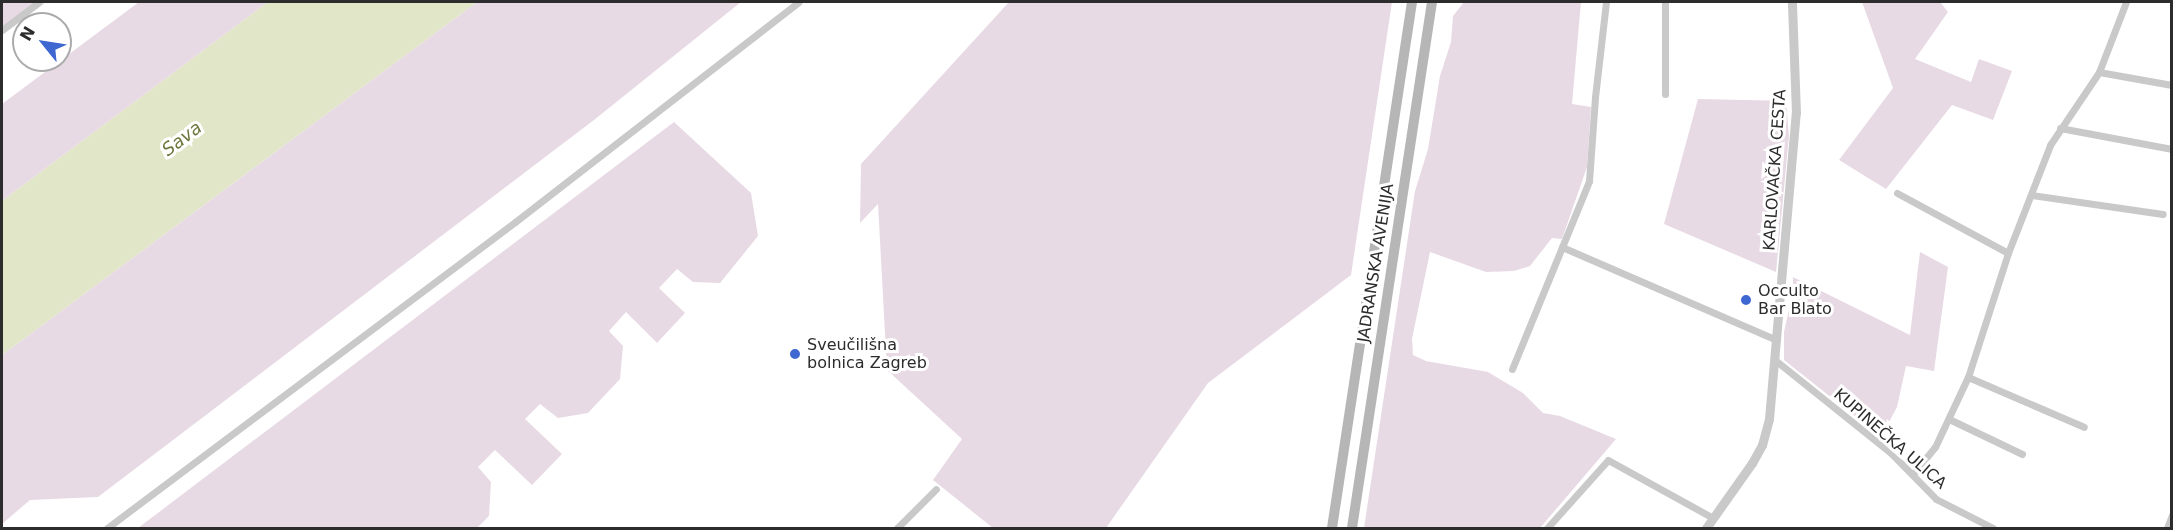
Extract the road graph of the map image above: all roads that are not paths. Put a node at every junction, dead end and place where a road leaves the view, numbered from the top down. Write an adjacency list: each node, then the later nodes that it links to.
1 (39, 2): 9 (street)
2 (799, 2): 31 (street)
3 (1412, 2): 33 (main road, JADRANSKA AVENIJA)
4 (1432, 2): 34 (main road, JADRANSKA AVENIJA)
5 (1606, 2): 18 (street)
6 (1665, 2): 12 (street)
7 (1792, 2): 20 (street, KARLOVAČKA CESTA)
8 (2126, 2): 10 (street)
9 (2, 30)
10 (2099, 72): 11 (street); 13 (street)
11 (2172, 85)
12 (1665, 94)
13 (2060, 128): 14 (street); 16 (street)
14 (2172, 149)
15 (1897, 193): 19 (street)
16 (2031, 195): 17 (street); 19 (street)
17 (2163, 214)
18 (1562, 247): 20 (street); 22 (street)
19 (2008, 254): 23 (street)
20 (1777, 340): 21 (street, KARLOVAČKA CESTA)
21 (1775, 360): 27 (street, KUPINEČKA ULICA); 30 (street, KARLOVAČKA CESTA)
22 (1512, 369)
23 (1968, 377): 24 (street); 25 (street)
24 (1949, 419): 26 (street); 27 (street)
25 (2084, 426)
26 (2022, 454)
27 (1913, 474): 37 (street, KUPINEČKA ULICA)
28 (936, 489): 32 (street)
29 (2172, 515): 38 (street)
30 (1713, 518): 35 (street); 36 (street, KARLOVAČKA CESTA)
31 (111, 527)
32 (897, 528)
33 (1332, 528)
34 (1352, 528)
35 (1547, 528)
36 (1706, 528)
37 (1993, 528)
38 (2167, 528)

